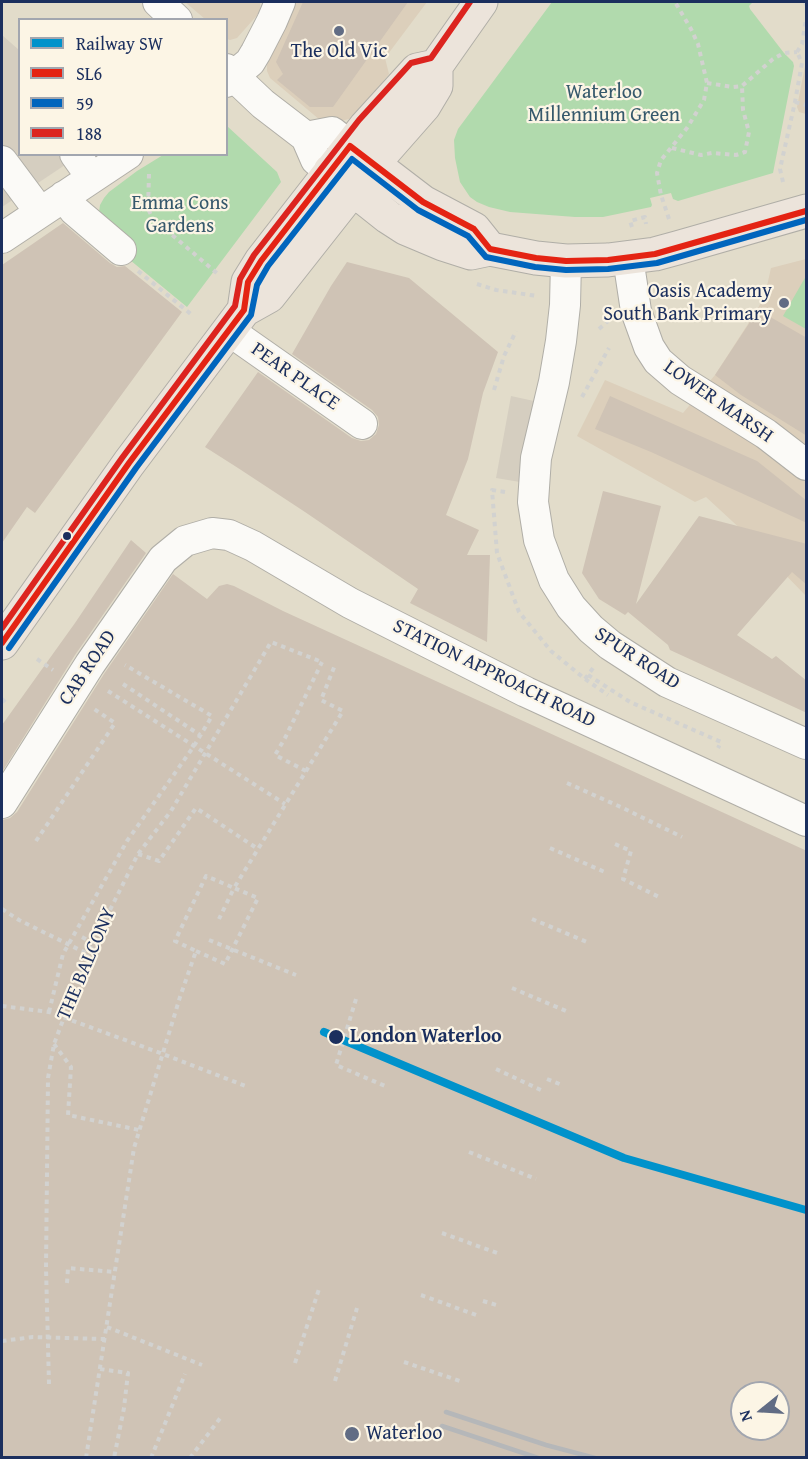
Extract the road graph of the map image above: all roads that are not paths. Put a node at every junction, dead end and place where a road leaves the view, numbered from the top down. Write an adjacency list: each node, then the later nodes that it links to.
1 (158, 2): 4 (street)
2 (280, 2): 5 (street)
3 (481, 2): 7 (main road)
4 (175, 18)
5 (229, 76): 6 (street)
6 (306, 137): 7 (street); 11 (street)
7 (362, 155): 11 (main road); 15 (main road)
8 (120, 156): 10 (street)
9 (2, 161): 12 (street)
10 (83, 166): 12 (street)
11 (342, 180): 15 (main road); 19 (main road)
12 (52, 204): 14 (street); 16 (street)
13 (807, 211): 17 (main road)
14 (2, 238)
15 (490, 249): 18 (main road)
16 (121, 250)
17 (628, 258): 18 (main road); 21 (street, LOWER MARSH)
18 (566, 261): 24 (street, SPUR ROAD)
19 (236, 320): 20 (street, PEAR PLACE); 23 (main road)
20 (362, 424)
21 (807, 465)
22 (185, 541): 25 (street, CAB ROAD); 26 (street, STATION APPROACH ROAD)
23 (2, 643)
24 (807, 744)
25 (2, 803)
26 (807, 821)

